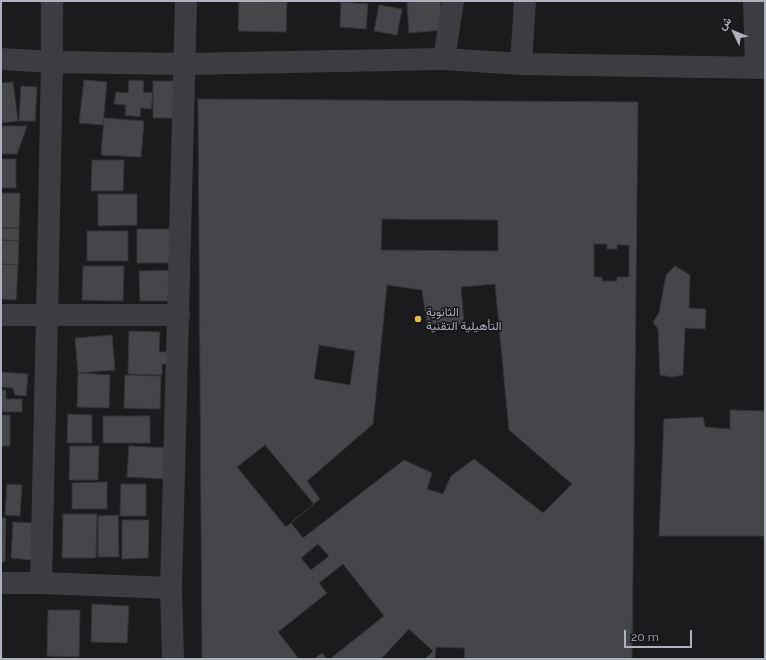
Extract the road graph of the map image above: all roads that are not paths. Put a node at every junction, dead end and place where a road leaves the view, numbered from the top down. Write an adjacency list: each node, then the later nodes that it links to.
1 (52, 1): 8 (street)
2 (186, 1): 9 (street)
3 (453, 1): 6 (street)
4 (525, 1): 10 (street)
5 (754, 1): 11 (street)
6 (444, 58): 9 (street); 10 (street)
7 (1, 59): 8 (street)
8 (52, 62): 9 (street); 13 (street)
9 (185, 64): 14 (street)
10 (521, 64): 11 (street)
11 (761, 68)
12 (1, 315): 13 (street)
13 (47, 315): 14 (street); 16 (street)
14 (179, 315): 17 (street)
15 (1, 583): 16 (street)
16 (41, 583): 17 (street)
17 (171, 588): 18 (street)
18 (173, 659)

